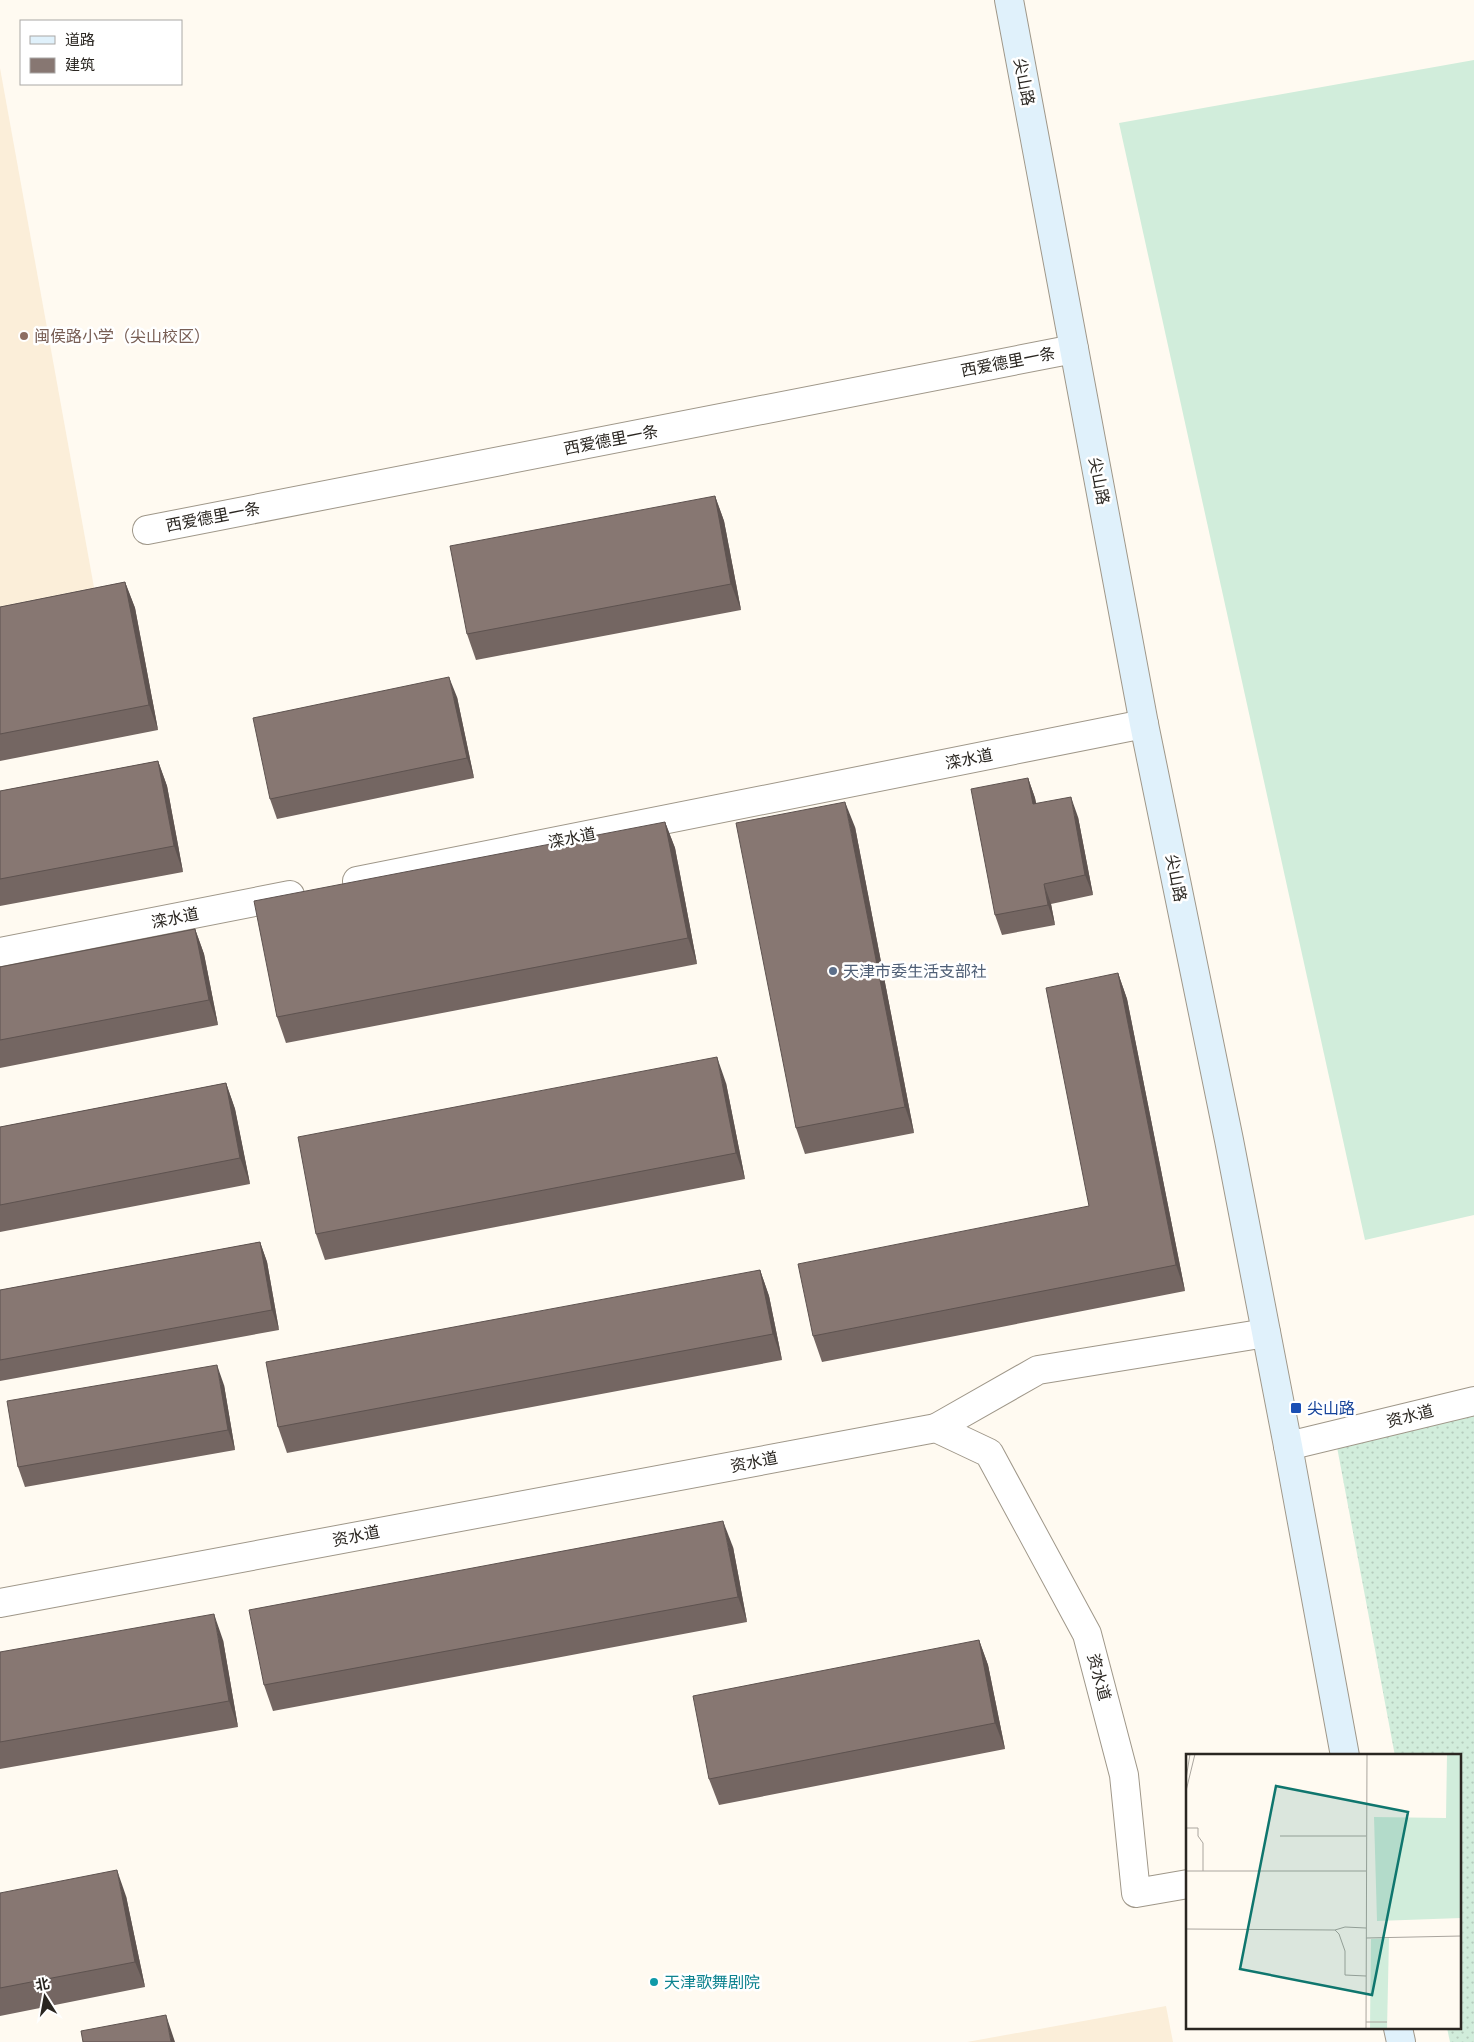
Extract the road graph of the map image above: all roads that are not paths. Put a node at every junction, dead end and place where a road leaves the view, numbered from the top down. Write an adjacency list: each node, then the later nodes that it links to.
1 (1009, 0): 2 (main road, 尖山路)
2 (1074, 349): 3 (street, 西爱德里一条); 4 (main road, 尖山路)
3 (148, 530)
4 (1144, 724): 5 (street, 滦水道); 6 (main road, 尖山路)
5 (0, 952)
6 (1266, 1333): 8 (street); 9 (main road, 尖山路)
7 (1474, 1401): 9 (street, 资水道)
8 (936, 1428): 10 (street, 资水道); 12 (street, 资水道)
9 (1288, 1446): 11 (main road, 尖山路)
10 (0, 1603)
11 (1345, 1754)
12 (1186, 1884)

